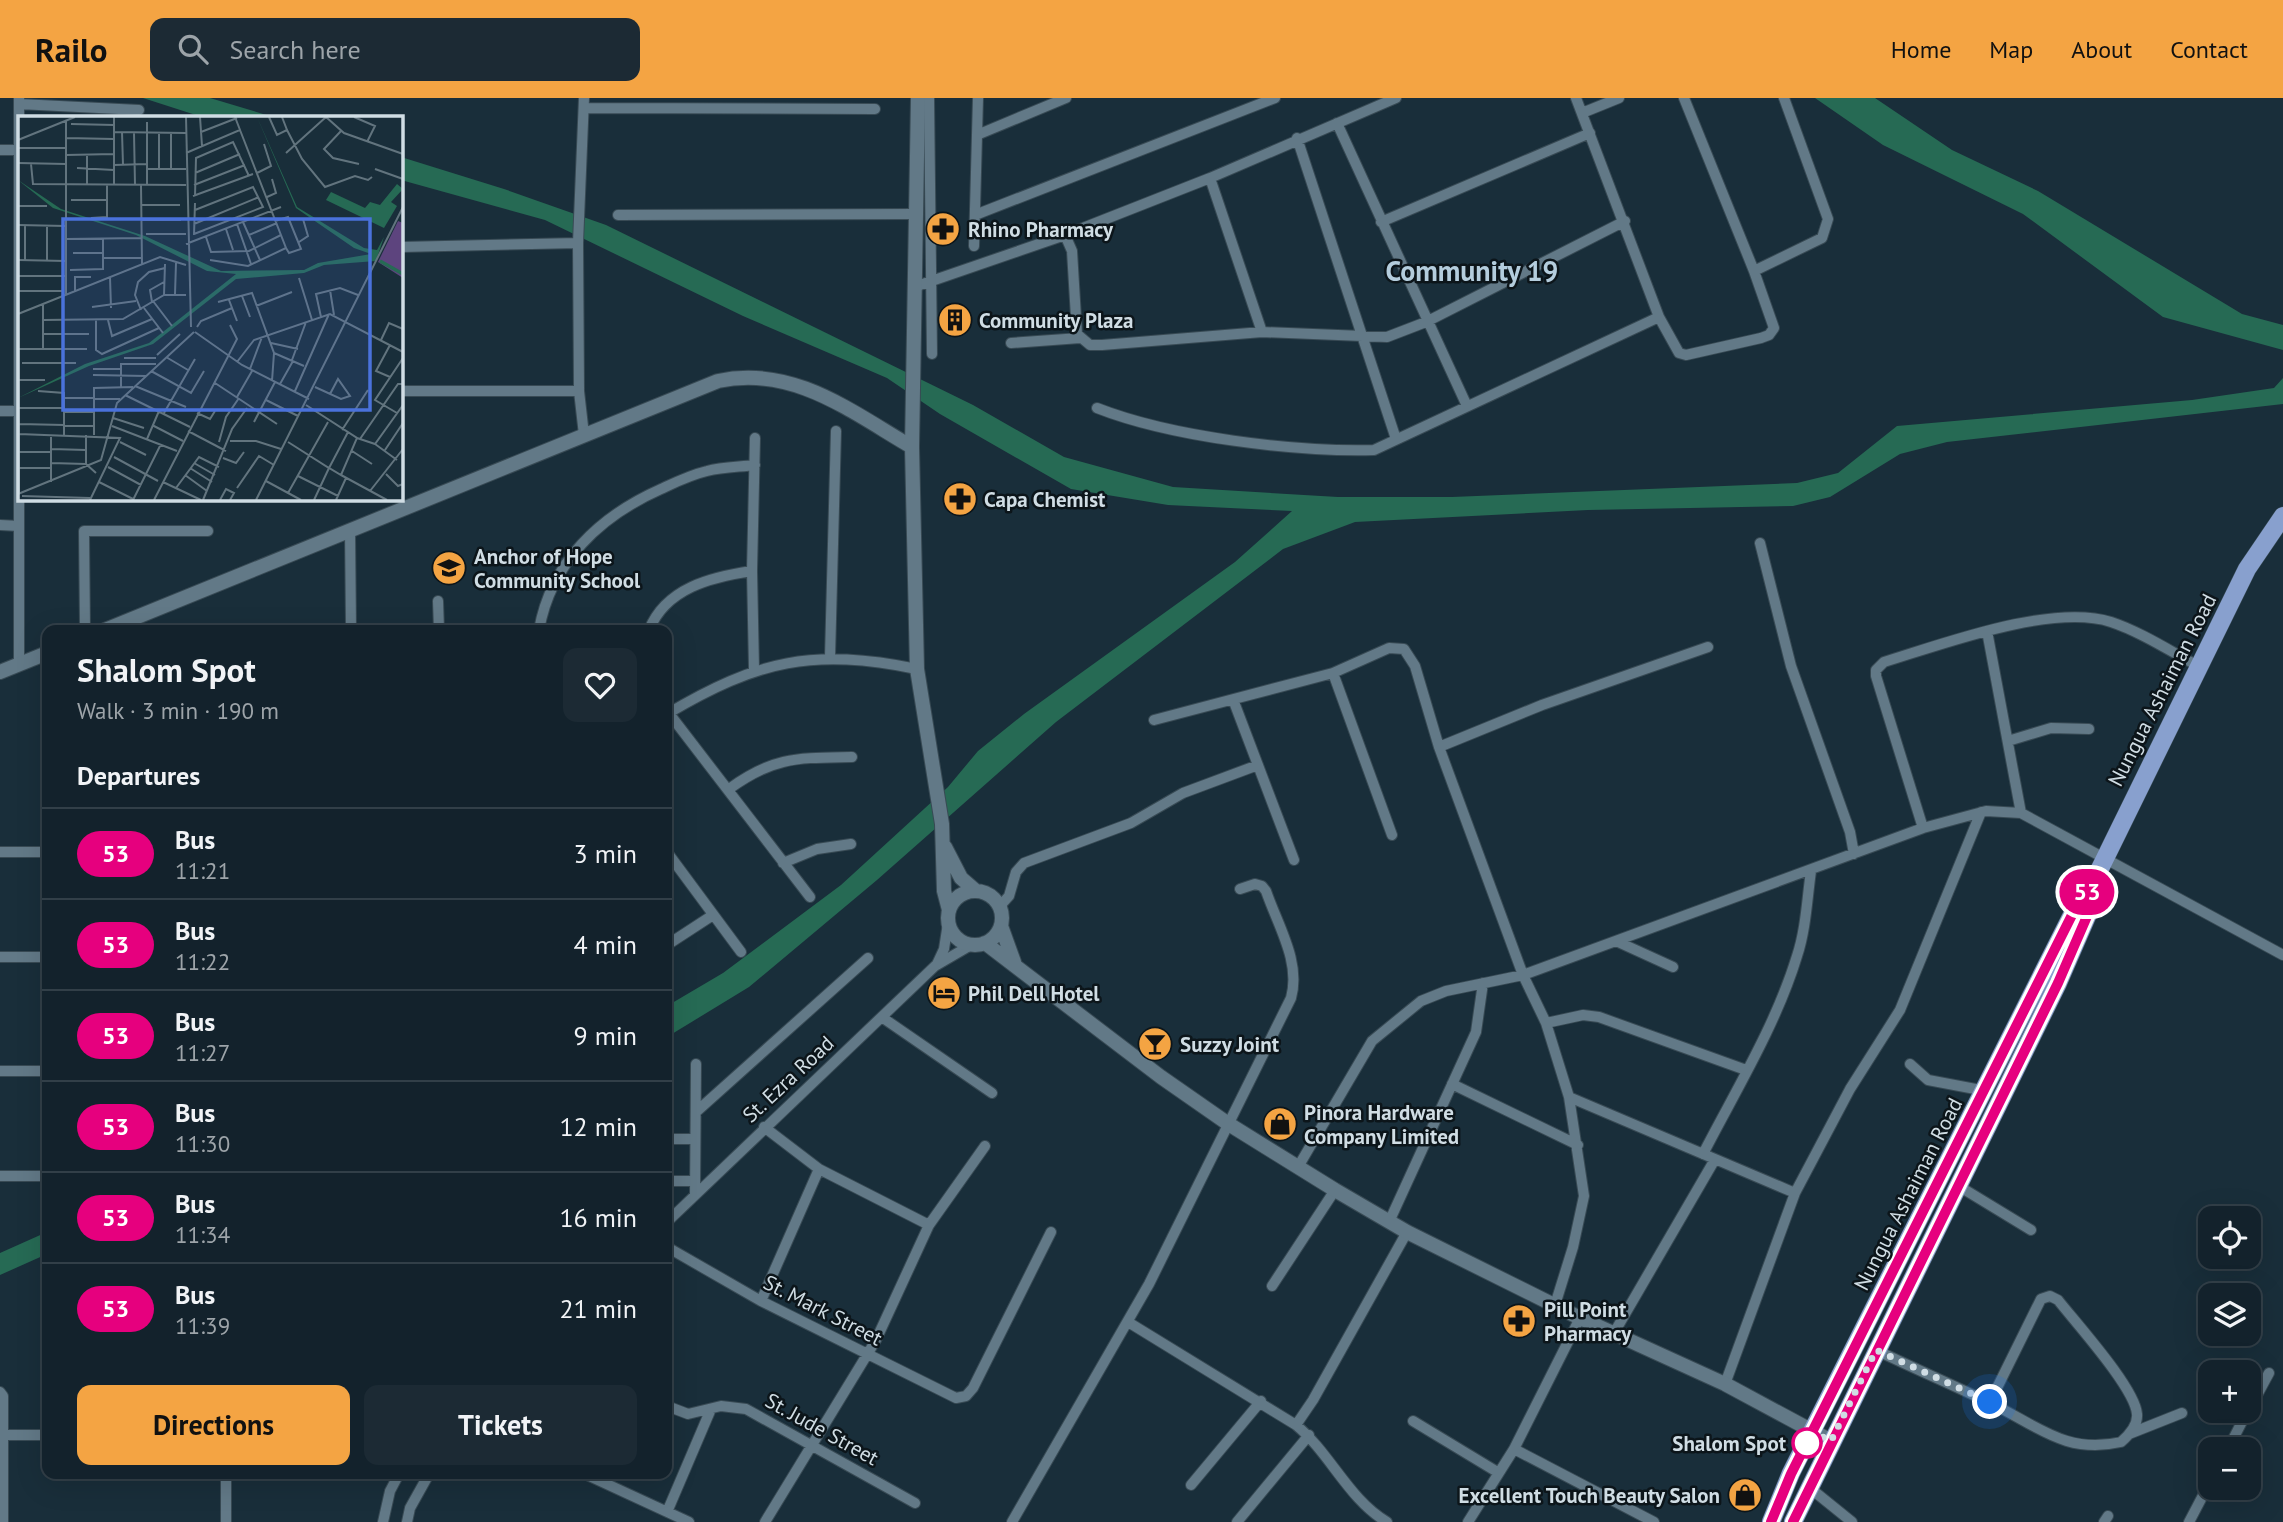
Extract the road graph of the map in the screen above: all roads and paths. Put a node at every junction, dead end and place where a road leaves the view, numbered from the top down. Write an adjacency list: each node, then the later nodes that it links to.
1 (918, 98): 23 (street)
2 (929, 98): 33 (street)
3 (978, 98): 18 (street)
4 (1066, 98): 18 (street)
5 (1275, 98): 25 (street)
6 (1396, 98): 16 (street)
7 (1576, 98): 15 (street)
8 (1619, 98): 15 (street)
9 (1684, 98): 32 (street)
10 (1784, 98): 32 (street)
11 (19, 101): 14 (street)
12 (584, 103): 13 (street); 29 (street)
13 (875, 109)
14 (139, 110)
15 (1582, 113): 17 (street)
16 (1337, 123): 19 (street); 27 (street)
17 (1590, 133): 26 (street); 27 (street)
18 (977, 135): 25 (street)
19 (1297, 138): 22 (street); 37 (street)
20 (0, 150): 21 (street)
21 (18, 150)
22 (1210, 178): 28 (street); 36 (street)
23 (917, 214): 24 (street); 33 (street)
24 (618, 215)
25 (975, 215): 30 (street)
26 (1625, 221): 34 (street); 35 (street)
27 (1381, 222): 35 (street)
28 (1065, 235): 33 (street); 38 (street)
29 (578, 241): 31 (street); 42 (street)
30 (974, 246)
31 (402, 247)
32 (1754, 271): 34 (street)
33 (924, 284): 40 (street); 51 (street)
34 (1658, 317): 43 (street)
35 (1426, 322): 37 (street); 43 (street)
36 (1262, 332): 37 (street); 38 (street)
37 (1361, 335): 50 (street)
38 (1080, 338): 39 (street)
39 (1011, 343)
40 (932, 354)
41 (402, 391): 42 (street)
42 (579, 391): 48 (street)
43 (1467, 406): 50 (street)
44 (1097, 408): 50 (street)
45 (0, 411): 46 (street)
46 (18, 411)
47 (836, 431): 71 (street)
48 (584, 435): 51 (street); 57 (street)
49 (755, 438): 52 (street)
50 (1396, 439)
51 (912, 447): 75 (street)
52 (755, 465): 60 (street); 66 (street)
53 (19, 500): 56 (street)
54 (2283, 516): 73 (main road, Nungua Ashaiman Road)
55 (0, 526): 56 (street)
56 (19, 526): 72 (street)
57 (351, 530): 63 (street); 64 (street)
58 (208, 531): 62 (street)
59 (1760, 543): 96 (street)
60 (752, 571): 67 (street); 74 (street)
61 (438, 601): 65 (street)
62 (85, 625)
63 (117, 625)
64 (351, 625)
65 (439, 625)
66 (540, 625)
67 (652, 625)
68 (1987, 631): 73 (street); 83 (street); 90 (street)
69 (1708, 647): 84 (street)
70 (42, 655): 72 (street)
71 (830, 657): 74 (street); 75 (street)
72 (19, 664): 76 (street)
73 (2198, 666): 97 (main road, Nungua Ashaiman Road)
74 (754, 669): 79 (street)
75 (917, 669): 93 (street)
76 (0, 672)
77 (1334, 673): 78 (street); 84 (street); 91 (street)
78 (1234, 702): 81 (street); 86 (street)
79 (672, 711)
80 (672, 718): 87 (street)
81 (1154, 720)
82 (2089, 729): 83 (street)
83 (2007, 741): 89 (street)
84 (1439, 747): 121 (street)
85 (852, 757): 87 (street)
86 (1258, 765): 99 (street); 105 (street)
87 (729, 789): 100 (street)
88 (1981, 812): 89 (street); 90 (street); 152 (street)
89 (2021, 813): 97 (street)
90 (1923, 828): 96 (street)
91 (1392, 835)
92 (851, 844): 100 (street)
93 (944, 845): 103 (street); 108 (street)
94 (0, 852): 95 (street)
95 (42, 852)
96 (1854, 854): 101 (street)
97 (2105, 856): 106 (main road, Nungua Ashaiman Road); 114 (street)
98 (672, 859): 107 (street)
99 (1294, 860)
100 (783, 863): 104 (street)
101 (1811, 871): 110 (street); 127 (street)
102 (1240, 889): 135 (street)
103 (976, 891): 105 (street); 108 (street)
104 (810, 897)
105 (1000, 906): 109 (street)
106 (2082, 911): 131 (main road, Nungua Ashaiman Road); 149 (main road, Nungua Ashaiman Road)
107 (713, 915): 111 (street); 113 (street)
108 (948, 916): 112 (street); 119 (street)
109 (1001, 926): 112 (street); 118 (street)
110 (1616, 941): 120 (street); 121 (street)
111 (672, 942)
112 (978, 944): 118 (street); 119 (street)
113 (741, 952)
114 (2283, 956)
115 (0, 957): 116 (street)
116 (42, 957)
117 (868, 958): 134 (street)
118 (1014, 962): 135 (street)
119 (936, 966): 123 (street, St. Ezra Road)
120 (1674, 967)
121 (1523, 975): 122 (street); 124 (street)
122 (1483, 983): 130 (street); 143 (street)
123 (883, 1018): 132 (street); 136 (street, St. Ezra Road)
124 (1546, 1023): 127 (street); 133 (street)
125 (696, 1064): 134 (street)
126 (1910, 1064): 131 (street)
127 (1746, 1070): 141 (street)
128 (0, 1071): 129 (street)
129 (42, 1071)
130 (1452, 1084): 139 (street); 154 (street)
131 (1986, 1091): 179 (main road, Nungua Ashaiman Road)
132 (992, 1093)
133 (1569, 1097): 139 (street); 141 (street)
134 (696, 1112): 138 (street)
135 (1227, 1123): 143 (street); 164 (street)
136 (764, 1126): 144 (street); 151 (street, St. Ezra Road)
137 (672, 1139): 138 (street)
138 (694, 1139): 148 (street)
139 (1578, 1145): 162 (street)
140 (985, 1146): 155 (street)
141 (1703, 1154): 142 (street)
142 (1714, 1161): 152 (street); 165 (street)
143 (1298, 1167): 150 (street)
144 (819, 1169): 155 (street); 161 (street)
145 (0, 1176): 146 (street)
146 (42, 1176)
147 (672, 1181): 148 (street)
148 (694, 1181): 151 (street)
149 (1957, 1185): 156 (street); 166 (main road, Nungua Ashaiman Road)
150 (1335, 1190): 154 (street); 160 (street)
151 (695, 1194): 153 (street, St. Ezra Road)
152 (1796, 1194): 169 (street)
153 (672, 1217)
154 (1389, 1222): 158 (street)
155 (929, 1225): 167 (street)
156 (2031, 1230)
157 (1051, 1232): 167 (street, St. Mark Street)
158 (1407, 1232): 162 (street); 178 (street)
159 (672, 1250): 161 (street, St. Mark Street)
160 (1272, 1286)
161 (761, 1301): 167 (street, St. Mark Street)
162 (1555, 1305): 163 (street)
163 (1580, 1318): 165 (street); 186 (street)
164 (1128, 1322): 172 (street); 205 (street)
165 (1614, 1333): 169 (street)
166 (1876, 1350): 173 (street); 184 (main road, Nungua Ashaiman Road)
167 (867, 1355): 185 (street)
168 (2269, 1373): 170 (street)
169 (1725, 1384): 179 (street)
170 (2261, 1388)
171 (0, 1392): 181 (street)
172 (1261, 1401): 178 (street); 192 (street)
173 (1990, 1402): 180 (street); 180 (street)
174 (672, 1408): 175 (street, St. Jude Street)
175 (712, 1409): 185 (street, St. Jude Street); 197 (street)
176 (2182, 1413): 180 (street)
177 (1413, 1421): 187 (street)
178 (1296, 1424): 183 (street)
179 (1812, 1432): 184 (street); 210 (main road, Nungua Ashaiman Road)
180 (2129, 1434)
181 (3, 1435): 182 (street); 196 (street)
182 (42, 1435)
183 (1309, 1435): 198 (street); 206 (street)
184 (1831, 1441): 193 (main road, Nungua Ashaiman Road)
185 (814, 1444): 195 (street, St. Jude Street); 204 (street)
186 (1514, 1450): 187 (street); 209 (street)
187 (1499, 1473): 208 (street)
188 (226, 1479): 200 (street)
189 (396, 1479): 201 (street)
190 (426, 1479): 202 (street)
191 (596, 1479): 197 (street)
192 (1191, 1485)
193 (1810, 1488): 211 (main road, Nungua Ashaiman Road); 212 (street)
194 (2201, 1500): 213 (street)
195 (915, 1503)
196 (1, 1509): 199 (street)
197 (667, 1512): 203 (street)
198 (1368, 1518): 207 (street)
199 (3, 1522)
200 (226, 1522)
201 (383, 1522)
202 (407, 1522)
203 (689, 1522)
204 (765, 1522)
205 (1012, 1522)
206 (1237, 1522)
207 (1387, 1522)
208 (1468, 1522)
209 (1654, 1522)
210 (1771, 1522)
211 (1793, 1522)
212 (1852, 1522)
213 (2189, 1522)

